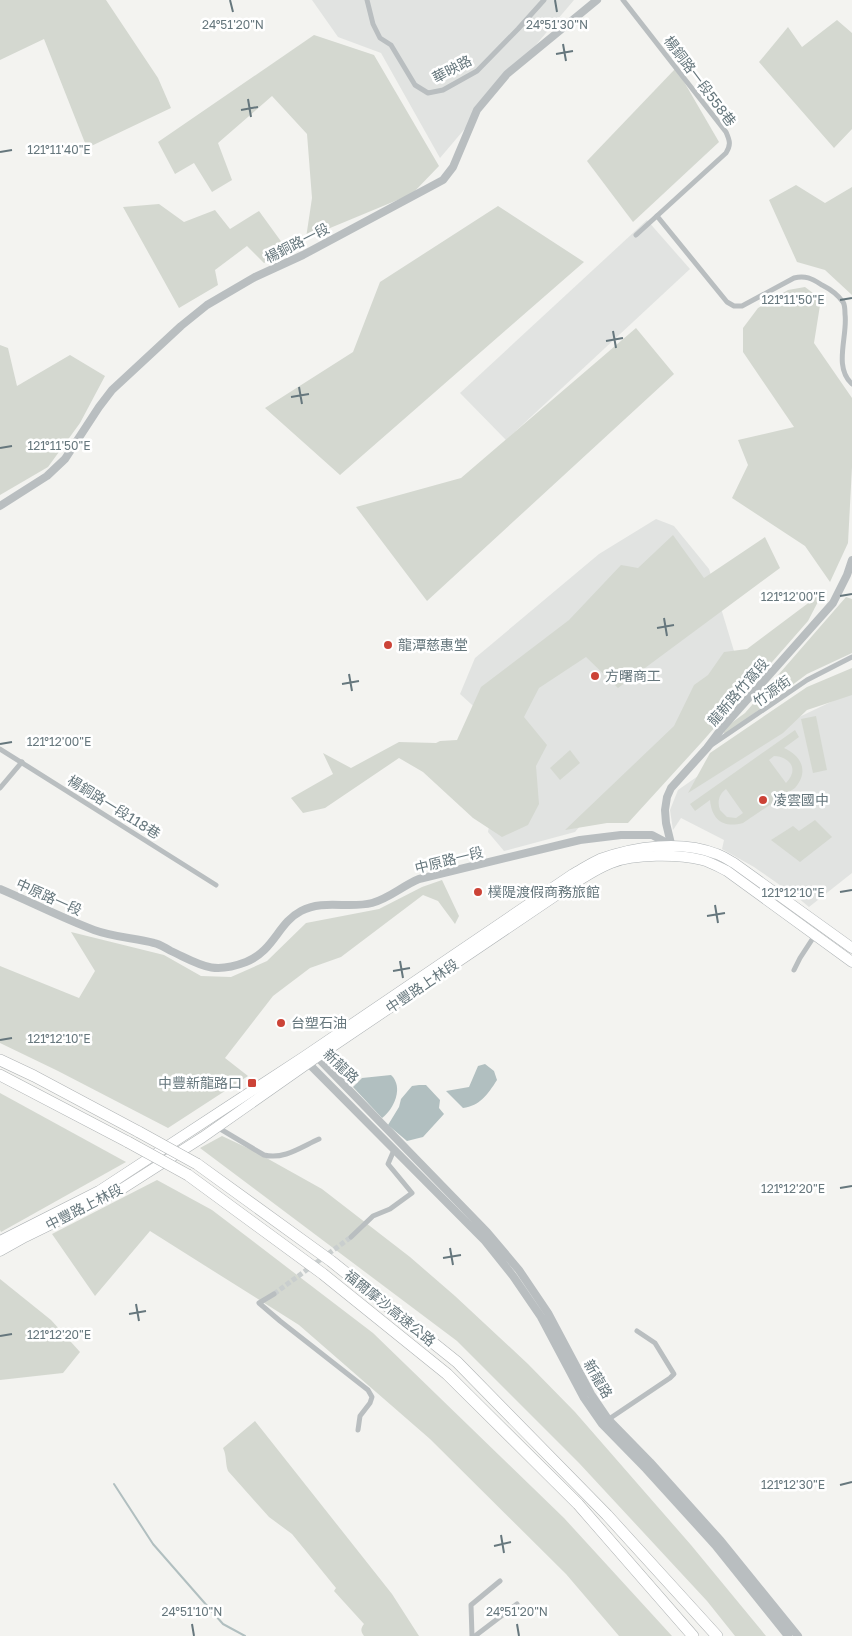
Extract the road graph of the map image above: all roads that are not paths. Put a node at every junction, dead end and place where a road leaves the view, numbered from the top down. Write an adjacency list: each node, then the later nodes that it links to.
1 (366, 0): 2 (street, 華映路)
2 (544, 0)
3 (597, 0): 8 (street, 楊銅路一段)
4 (623, 0): 5 (street, 楊銅路一段558巷)
5 (657, 216): 6 (street, 楊銅路一段558巷); 7 (street)
6 (636, 235)
7 (852, 384)
8 (0, 506)
9 (852, 560): 12 (street, 龍新路竹窩段)
10 (852, 657): 12 (street, 竹源街)
11 (0, 748): 13 (street, 楊銅路一段118巷)
12 (707, 748): 15 (street, 龍新路竹窩段)
13 (22, 762): 14 (street); 16 (street, 楊銅路一段118巷)
14 (0, 788)
15 (672, 851): 17 (street, 中原路一段); 18 (main road, 中豐路上林段); 19 (main road, 中豐路上林段); 22 (main road, 中豐路上林段)
16 (216, 885)
17 (0, 889)
18 (815, 935): 20 (main road, 中豐路上林段); 21 (street)
19 (852, 948)
20 (852, 962)
21 (794, 970)
22 (310, 1059): 25 (main road, 中豐路上林段); 27 (street, 新龍路); 29 (main road, 中豐路上林段); 33 (street, 新龍路)
23 (0, 1060): 39 (highway, 福爾摩沙高速公路, bridge)
24 (0, 1076): 38 (highway, 福爾摩沙高速公路, bridge)
25 (216, 1127): 26 (street); 30 (main road, 中豐路上林段)
26 (319, 1139)
27 (394, 1150): 28 (street); 33 (street, 新龍路)
28 (351, 1236)
29 (0, 1241)
30 (0, 1251)
31 (274, 1294): 34 (street)
32 (637, 1331): 33 (street)
33 (605, 1422): 40 (street, 新龍路); 41 (street, 新龍路)
34 (358, 1430)
35 (500, 1581): 37 (street)
36 (517, 1604): 37 (street)
37 (474, 1636)
38 (693, 1636)
39 (717, 1636)
40 (788, 1636)
41 (798, 1636)

